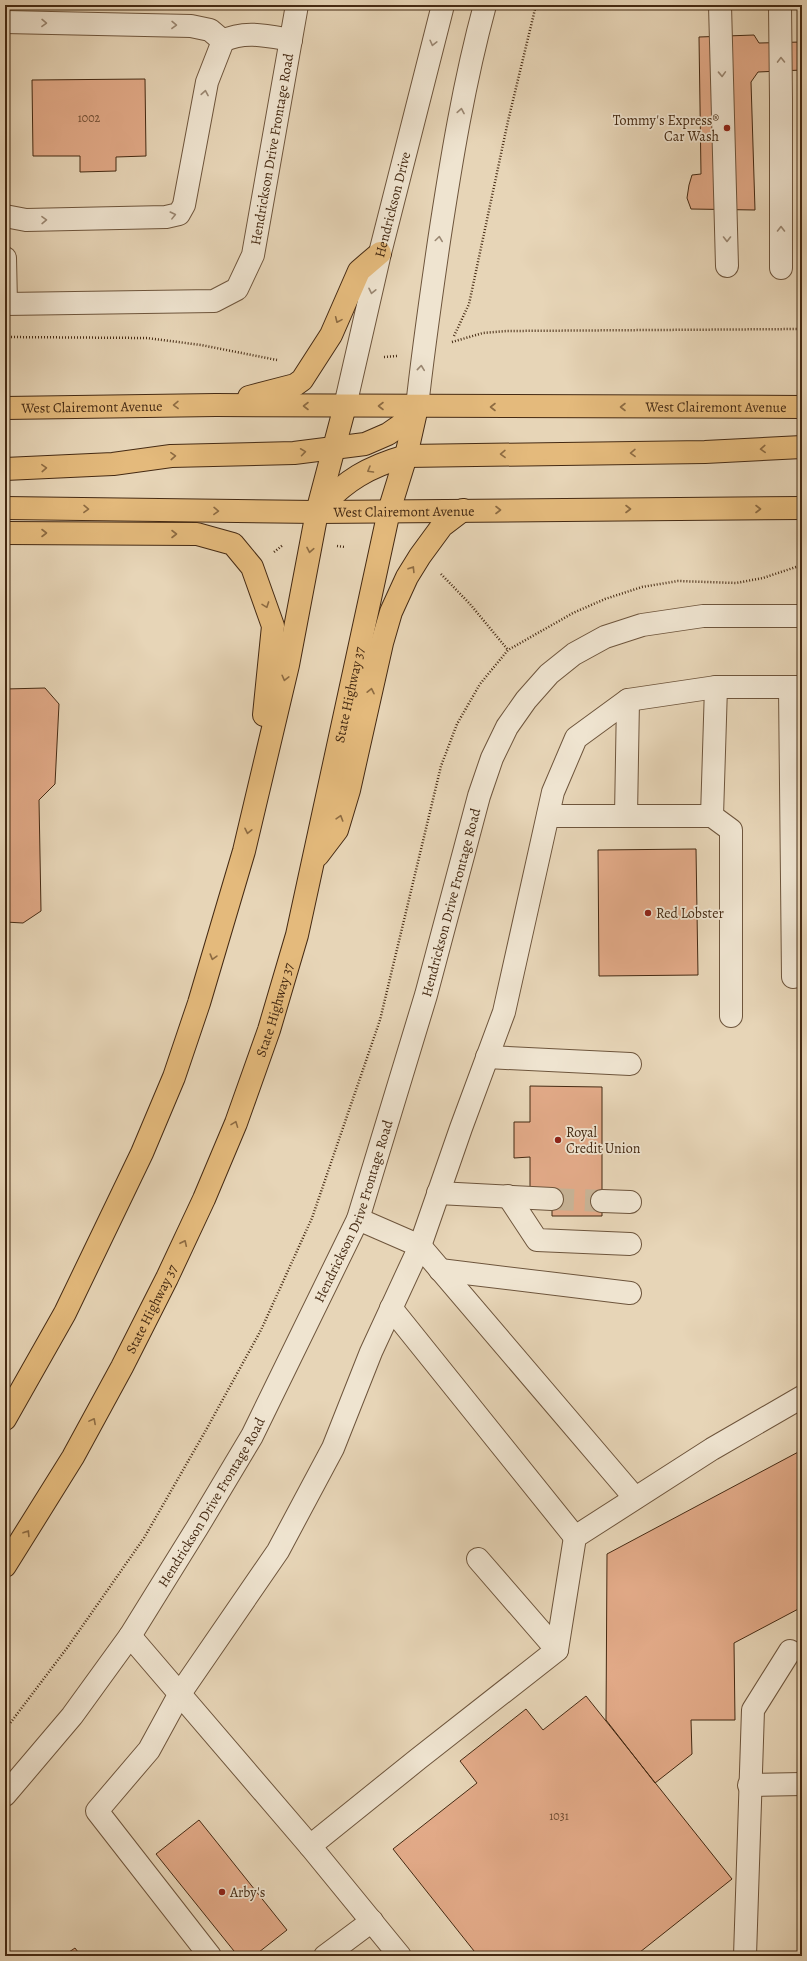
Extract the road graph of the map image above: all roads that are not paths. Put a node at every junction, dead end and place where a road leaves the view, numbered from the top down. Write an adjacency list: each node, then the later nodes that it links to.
1 (297, 5): 7 (street, Hendrickson Drive Frontage Road)
2 (443, 5): 10 (street, Hendrickson Drive, one-way to 10)
3 (485, 5): 17 (street, one-way to 3)
4 (720, 5): 12 (street, one-way to 12)
5 (780, 5): 13 (street, one-way to 5)
6 (5, 22): 8 (street, one-way to 8)
7 (291, 40): 8 (street); 14 (street, Hendrickson Drive Frontage Road)
8 (222, 41): 9 (street, one-way to 8)
9 (5, 216)
10 (380, 253): 15 (main road, one-way to 15); 16 (street, Hendrickson Drive, one-way to 16)
11 (5, 258): 14 (street)
12 (727, 266)
13 (781, 268)
14 (6, 304)
15 (216, 405): 16 (main road, West Clairemont Avenue, one-way to 15); 19 (main road, West Clairemont Avenue, one-way to 19)
16 (346, 406): 17 (main road, West Clairemont Avenue, one-way to 16); 20 (main road)
17 (417, 407): 18 (main road, West Clairemont Avenue, one-way to 17); 20 (main road); 22 (main road, State Highway 37)
18 (802, 407)
19 (5, 408)
20 (335, 447): 23 (main road, one-way to 20); 28 (main road)
21 (802, 447): 22 (main road, one-way to 22)
22 (406, 456): 27 (main road, State Highway 37); 28 (main road, one-way to 28)
23 (5, 469)
24 (5, 508): 28 (main road, West Clairemont Avenue, one-way to 28)
25 (802, 508): 26 (main road, West Clairemont Avenue, one-way to 25)
26 (463, 510): 27 (main road, West Clairemont Avenue); 38 (main road, one-way to 26)
27 (389, 511): 28 (main road, West Clairemont Avenue); 38 (main road, State Highway 37)
28 (317, 512): 34 (main road, one-way to 34)
29 (5, 533): 34 (main road, one-way to 34)
30 (802, 616): 48 (street, Hendrickson Drive Frontage Road)
31 (716, 687): 32 (street); 33 (street); 37 (street)
32 (796, 687): 39 (street)
33 (628, 700): 35 (street); 36 (street)
34 (254, 804): 55 (main road, one-way to 55)
35 (548, 816): 36 (street); 41 (street)
36 (626, 816): 37 (street)
37 (712, 816): 40 (street)
38 (313, 862): 59 (main road, State Highway 37, one-way to 38)
39 (794, 977)
40 (731, 1016)
41 (487, 1057): 42 (street); 43 (street)
42 (630, 1064)
43 (438, 1193): 44 (street); 50 (street)
44 (508, 1196): 45 (street); 49 (street)
45 (552, 1199)
46 (602, 1200): 47 (street)
47 (630, 1202)
48 (358, 1219): 50 (street); 60 (street, Hendrickson Drive Frontage Road)
49 (630, 1244)
50 (420, 1246): 51 (street); 53 (street)
51 (440, 1270): 52 (street); 56 (street)
52 (630, 1293)
53 (391, 1308): 57 (street); 63 (street)
54 (802, 1397): 56 (street)
55 (5, 1419)
56 (635, 1498): 57 (street)
57 (575, 1537): 61 (street)
58 (478, 1559): 61 (street)
59 (5, 1566)
60 (130, 1636): 63 (street); 66 (street, Hendrickson Drive Frontage Road)
61 (557, 1650): 67 (street)
62 (790, 1652): 65 (street)
63 (179, 1695): 67 (street); 69 (street)
64 (802, 1784): 65 (street)
65 (750, 1785): 72 (street)
66 (5, 1795)
67 (310, 1846): 68 (street)
68 (372, 1921): 70 (street); 71 (street)
69 (210, 1956)
70 (325, 1956)
71 (400, 1956)
72 (745, 1956)

